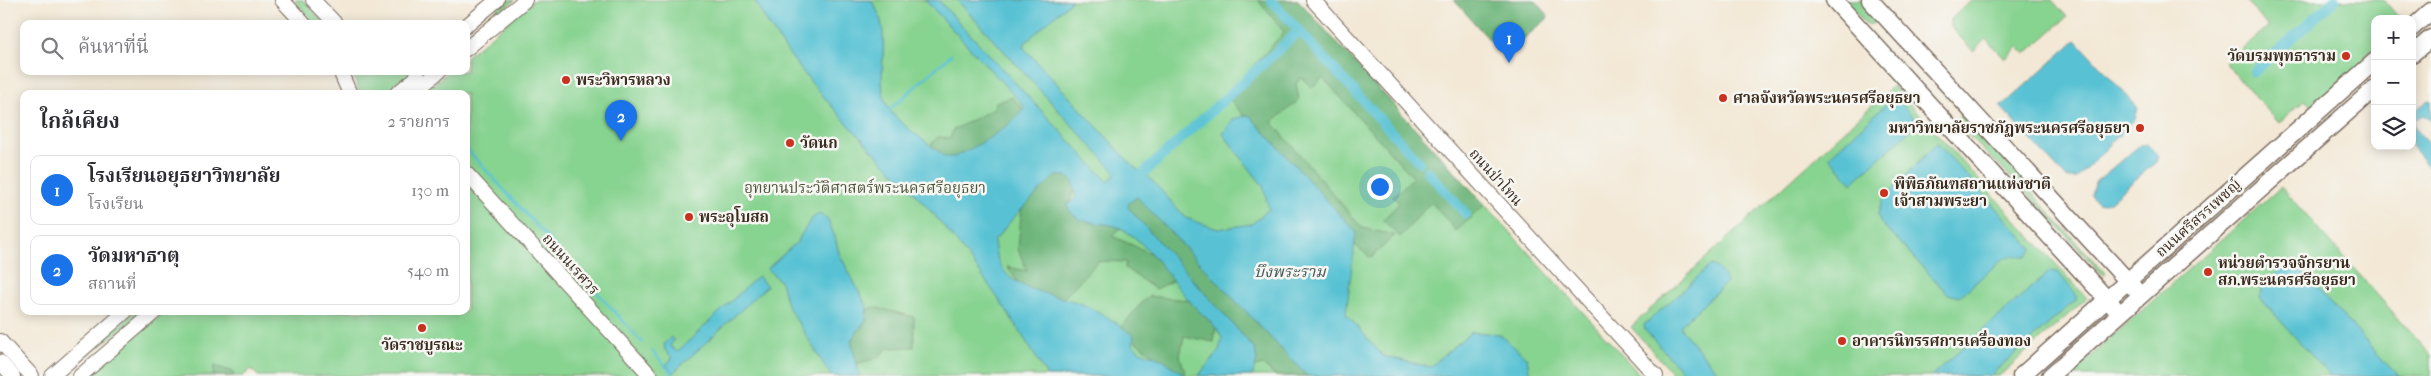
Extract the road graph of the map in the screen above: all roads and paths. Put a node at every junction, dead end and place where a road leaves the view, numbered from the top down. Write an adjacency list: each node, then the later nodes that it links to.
1 (282, 0): 10 (street)
2 (313, 0): 11 (street)
3 (497, 0): 12 (street)
4 (525, 0): 15 (street)
5 (1313, 0): 40 (street, ถนนป่าโทน)
6 (1834, 0): 14 (main road)
7 (1870, 0): 9 (main road)
8 (2431, 11): 13 (main road)
9 (1883, 14): 14 (main road); 24 (main road)
10 (300, 20)
11 (332, 20)
12 (470, 23)
13 (2416, 24)
14 (1863, 32): 25 (main road)
15 (470, 46)
16 (2371, 65): 27 (main road, ถนนศรีสรรเพชญ์)
17 (342, 75): 20 (street)
18 (417, 75): 21 (street)
19 (431, 75): 22 (street)
20 (348, 90)
21 (401, 90)
22 (417, 90)
23 (2371, 92): 28 (main road, ถนนศรีสรรเพชญ์)
24 (1968, 106): 25 (main road); 27 (main road)
25 (1947, 124): 29 (main road)
26 (470, 178): 39 (street, ถนนนเรศวร)
27 (2127, 281): 28 (main road); 29 (main road, ถนนศรีสรรเพชญ์)
28 (2140, 295): 30 (main road, ถนนศรีสรรเพชญ์)
29 (2107, 299): 30 (main road); 41 (main road, ถนนศรีสรรเพชญ์)
30 (2120, 313): 42 (main road, ถนนศรีสรรเพชญ์)
31 (121, 315): 37 (street)
32 (151, 315): 38 (street)
33 (0, 341): 36 (street)
34 (0, 362): 35 (street)
35 (13, 376)
36 (32, 376)
37 (52, 376)
38 (80, 376)
39 (651, 376)
40 (1656, 376)
41 (2021, 376)
42 (2050, 376)

